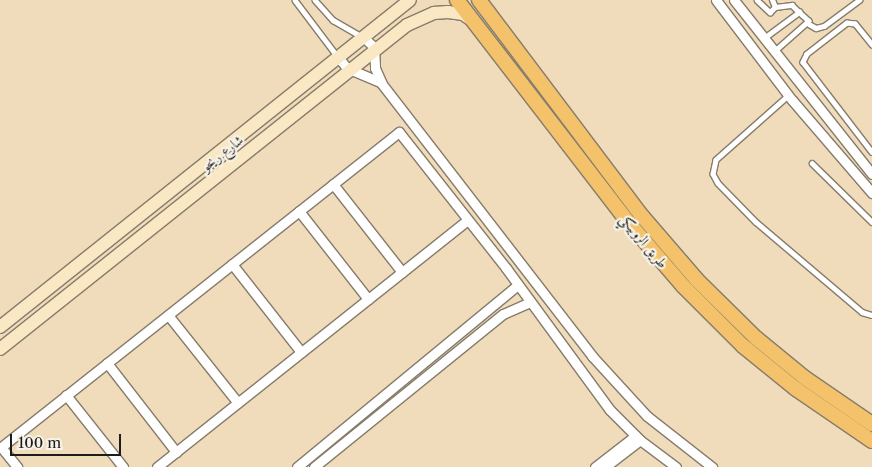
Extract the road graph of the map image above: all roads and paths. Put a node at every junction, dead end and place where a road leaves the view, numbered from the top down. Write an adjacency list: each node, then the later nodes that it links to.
1 (295, 0): 21 (lane)
2 (315, 0): 15 (lane)
3 (410, 0): 15 (main road, شارع ريجو)
4 (457, 0): 13 (main road, طريق الروبيكي)
5 (479, 0): 50 (main road, طريق الروبيكي)
6 (716, 0): 18 (street)
7 (734, 0): 16 (street)
8 (757, 0): 11 (lane)
9 (772, 0): 11 (lane)
10 (859, 0): 14 (lane)
11 (775, 7): 12 (lane)
12 (799, 12): 14 (lane); 16 (lane)
13 (473, 22): 19 (main road, شارع ريجو); 52 (main road, طريق الروبيكي)
14 (809, 24): 20 (lane)
15 (363, 38): 19 (street); 21 (main road, شارع ريجو)
16 (764, 40): 18 (street); 20 (street)
17 (872, 45): 25 (lane)
18 (754, 49): 24 (street)
19 (375, 50): 22 (main road, شارع ريجو); 23 (street)
20 (774, 53): 27 (street)
21 (338, 57): 22 (street); 38 (main road, شارع ريجو)
22 (351, 70): 23 (street); 41 (main road, شارع ريجو)
23 (382, 84): 63 (street)
24 (789, 96): 29 (street); 40 (lane)
25 (872, 152)
26 (812, 163): 32 (lane)
27 (872, 174)
28 (333, 184): 30 (street); 31 (street); 34 (street)
29 (872, 193)
30 (299, 211): 33 (street); 36 (street)
31 (468, 220): 34 (street); 35 (street)
32 (872, 222)
33 (232, 264): 39 (street); 44 (street)
34 (402, 272): 36 (street)
35 (518, 285): 37 (street); 48 (street)
36 (368, 299): 44 (street)
37 (530, 302): 49 (street); 51 (street)
38 (26, 306): 41 (main road); 42 (main road, شارع ريجو)
39 (168, 314): 45 (street); 47 (street)
40 (872, 315)
41 (36, 320): 43 (main road, شارع ريجو)
42 (0, 327)
43 (0, 349)
44 (301, 352): 47 (street)
45 (106, 363): 46 (street); 54 (street)
46 (66, 395): 53 (street); 56 (street)
47 (238, 403): 54 (street)
48 (364, 414): 49 (street); 58 (street)
49 (370, 421): 59 (street)
50 (872, 424)
51 (638, 438): 60 (street); 61 (street); 62 (street)
52 (872, 441)
53 (0, 448): 55 (street)
54 (176, 452): 57 (street)
55 (17, 467)
56 (123, 467)
57 (157, 467)
58 (297, 467)
59 (314, 467)
60 (595, 467)
61 (605, 467)
62 (676, 467)
63 (712, 467)

